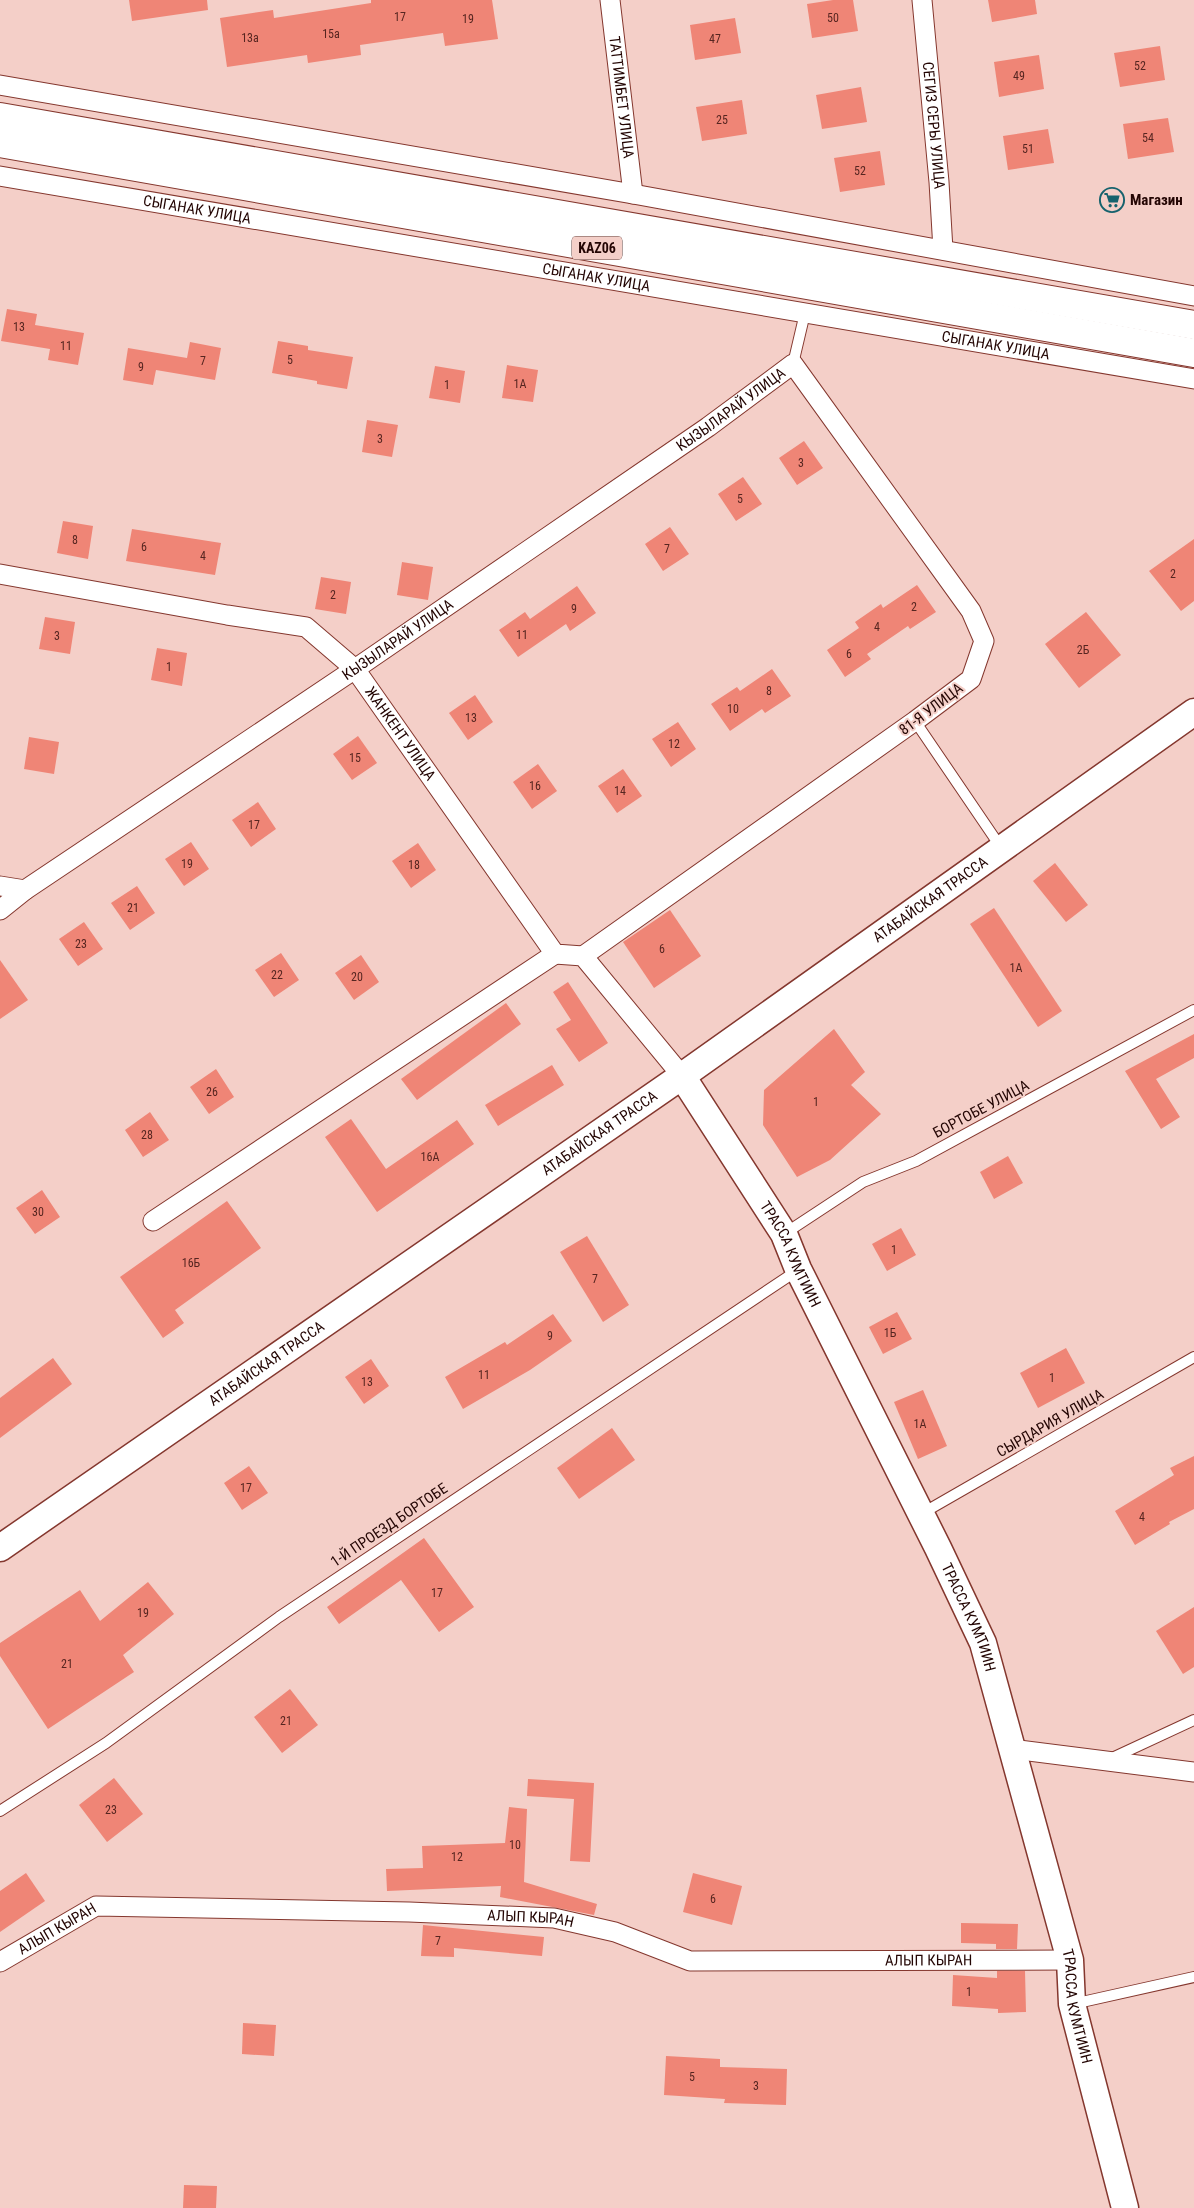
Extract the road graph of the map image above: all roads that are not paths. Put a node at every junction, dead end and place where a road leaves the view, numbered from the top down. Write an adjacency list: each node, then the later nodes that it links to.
1 (610, 0): 7 (street, ТАТТИМБЕТ УЛИЦА)
2 (922, 0): 8 (street, СЕГИЗ СЕРЫ УЛИЦА)
3 (0, 85): 7 (street)
4 (0, 117): 11 (highway, KАZ06)
5 (0, 143): 12 (highway, KАZ06)
6 (0, 176): 10 (street, СЫГАНАК УЛИЦА)
7 (633, 194): 8 (street)
8 (943, 250): 9 (street)
9 (1194, 296)
10 (805, 313): 13 (lane); 14 (street, СЫГАНАК УЛИЦА)
11 (1194, 324)
12 (1194, 353)
13 (793, 364): 16 (street, КЫЗЫЛАРАЙ УЛИЦА); 18 (street, 81-Я УЛИЦА)
14 (1194, 379)
15 (0, 574): 16 (street, ЖАНКЕНТ УЛИЦА)
16 (355, 669): 21 (street, КЫЗЫЛАРАЙ УЛИЦА); 23 (street, ЖАНКЕНТ УЛИЦА)
17 (1194, 712): 19 (main road, АТАБАЙСКАЯ ТРАССА)
18 (915, 721): 19 (lane); 24 (street, 81-Я УЛИЦА)
19 (1002, 849): 26 (main road, АТАБАЙСКАЯ ТРАССА)
20 (0, 886): 21 (street)
21 (25, 890): 22 (street, КЫЗЫЛАРАЙ УЛИЦА)
22 (0, 910)
23 (555, 954): 24 (street); 27 (street)
24 (583, 956): 26 (street)
25 (1194, 1010): 28 (lane, БОРТОБЕ УЛИЦА)
26 (682, 1076): 28 (main road, ТРАССА КУМТИИН); 32 (main road, АТАБАЙСКАЯ ТРАССА)
27 (153, 1221)
28 (784, 1234): 29 (main road, ТРАССА КУМТИИН)
29 (798, 1269): 31 (main road, ТРАССА КУМТИИН); 37 (lane, 1-Й ПРОЕЗД БОРТОБЕ)
30 (1194, 1357): 31 (lane, СЫРДАРИЯ УЛИЦА)
31 (920, 1514): 34 (main road, ТРАССА КУМТИИН)
32 (0, 1548)
33 (1194, 1720): 35 (lane)
34 (1012, 1749): 35 (street); 38 (main road, ТРАССА КУМТИИН)
35 (1107, 1761): 36 (street)
36 (1194, 1772)
37 (0, 1811)
38 (1070, 1960): 39 (street, АЛЫП КЫРАН); 41 (main road, ТРАССА КУМТИИН)
39 (0, 1962)
40 (1194, 1976): 41 (lane)
41 (1072, 2004): 42 (main road, ТРАССА КУМТИИН)
42 (1125, 2208)

